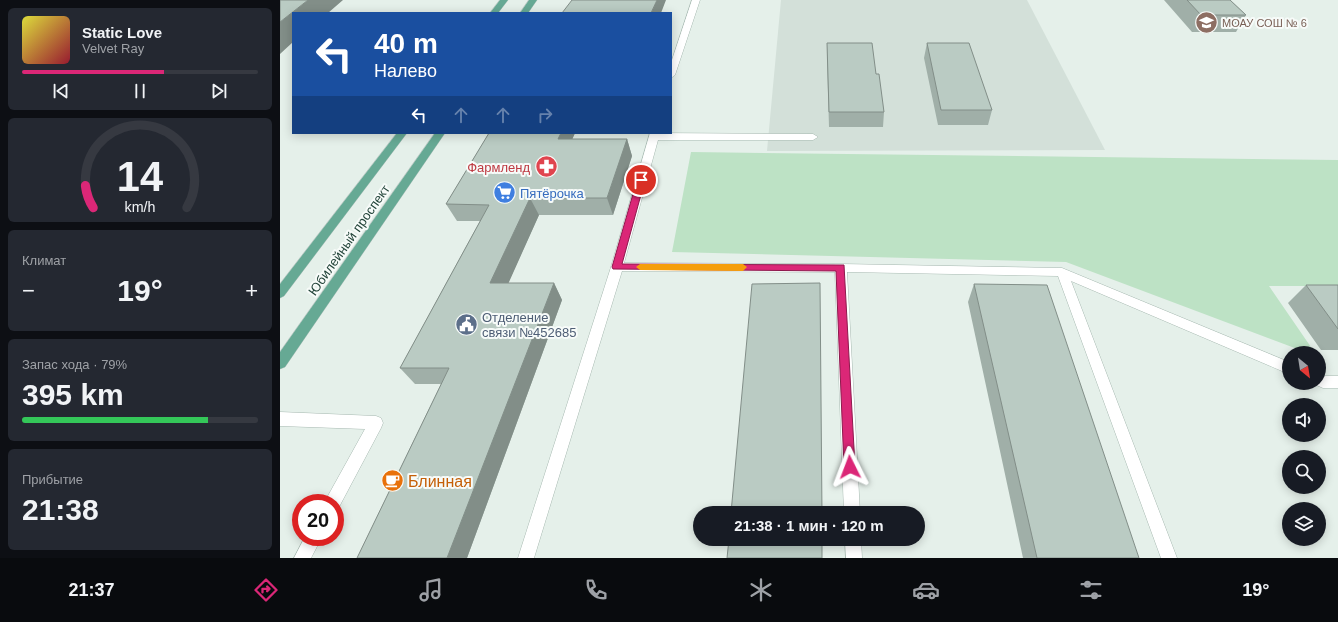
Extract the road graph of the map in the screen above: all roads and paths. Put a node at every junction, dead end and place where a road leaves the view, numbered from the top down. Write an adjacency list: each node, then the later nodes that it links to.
1 (504, 0): 4 (main road)
2 (533, 0): 5 (main road)
3 (696, 0): 6 (lane)
4 (495, 12)
5 (525, 12)
6 (672, 72)
7 (401, 134): 14 (main road)
8 (439, 134): 15 (main road, Юбилейный проспект)
9 (654, 135): 10 (lane); 11 (lane)
10 (813, 137)
11 (617, 267): 12 (lane); 25 (lane)
12 (841, 268): 13 (lane); 21 (lane)
13 (1062, 272): 16 (lane); 27 (lane)
14 (280, 293)
15 (280, 363)
16 (1282, 365)
17 (1326, 382): 18 (lane)
18 (1338, 382)
19 (280, 419): 20 (lane)
20 (337, 494)
21 (852, 506)
22 (309, 546): 24 (lane)
23 (853, 546): 26 (lane)
24 (302, 558)
25 (526, 558)
26 (854, 558)
27 (1170, 558)

